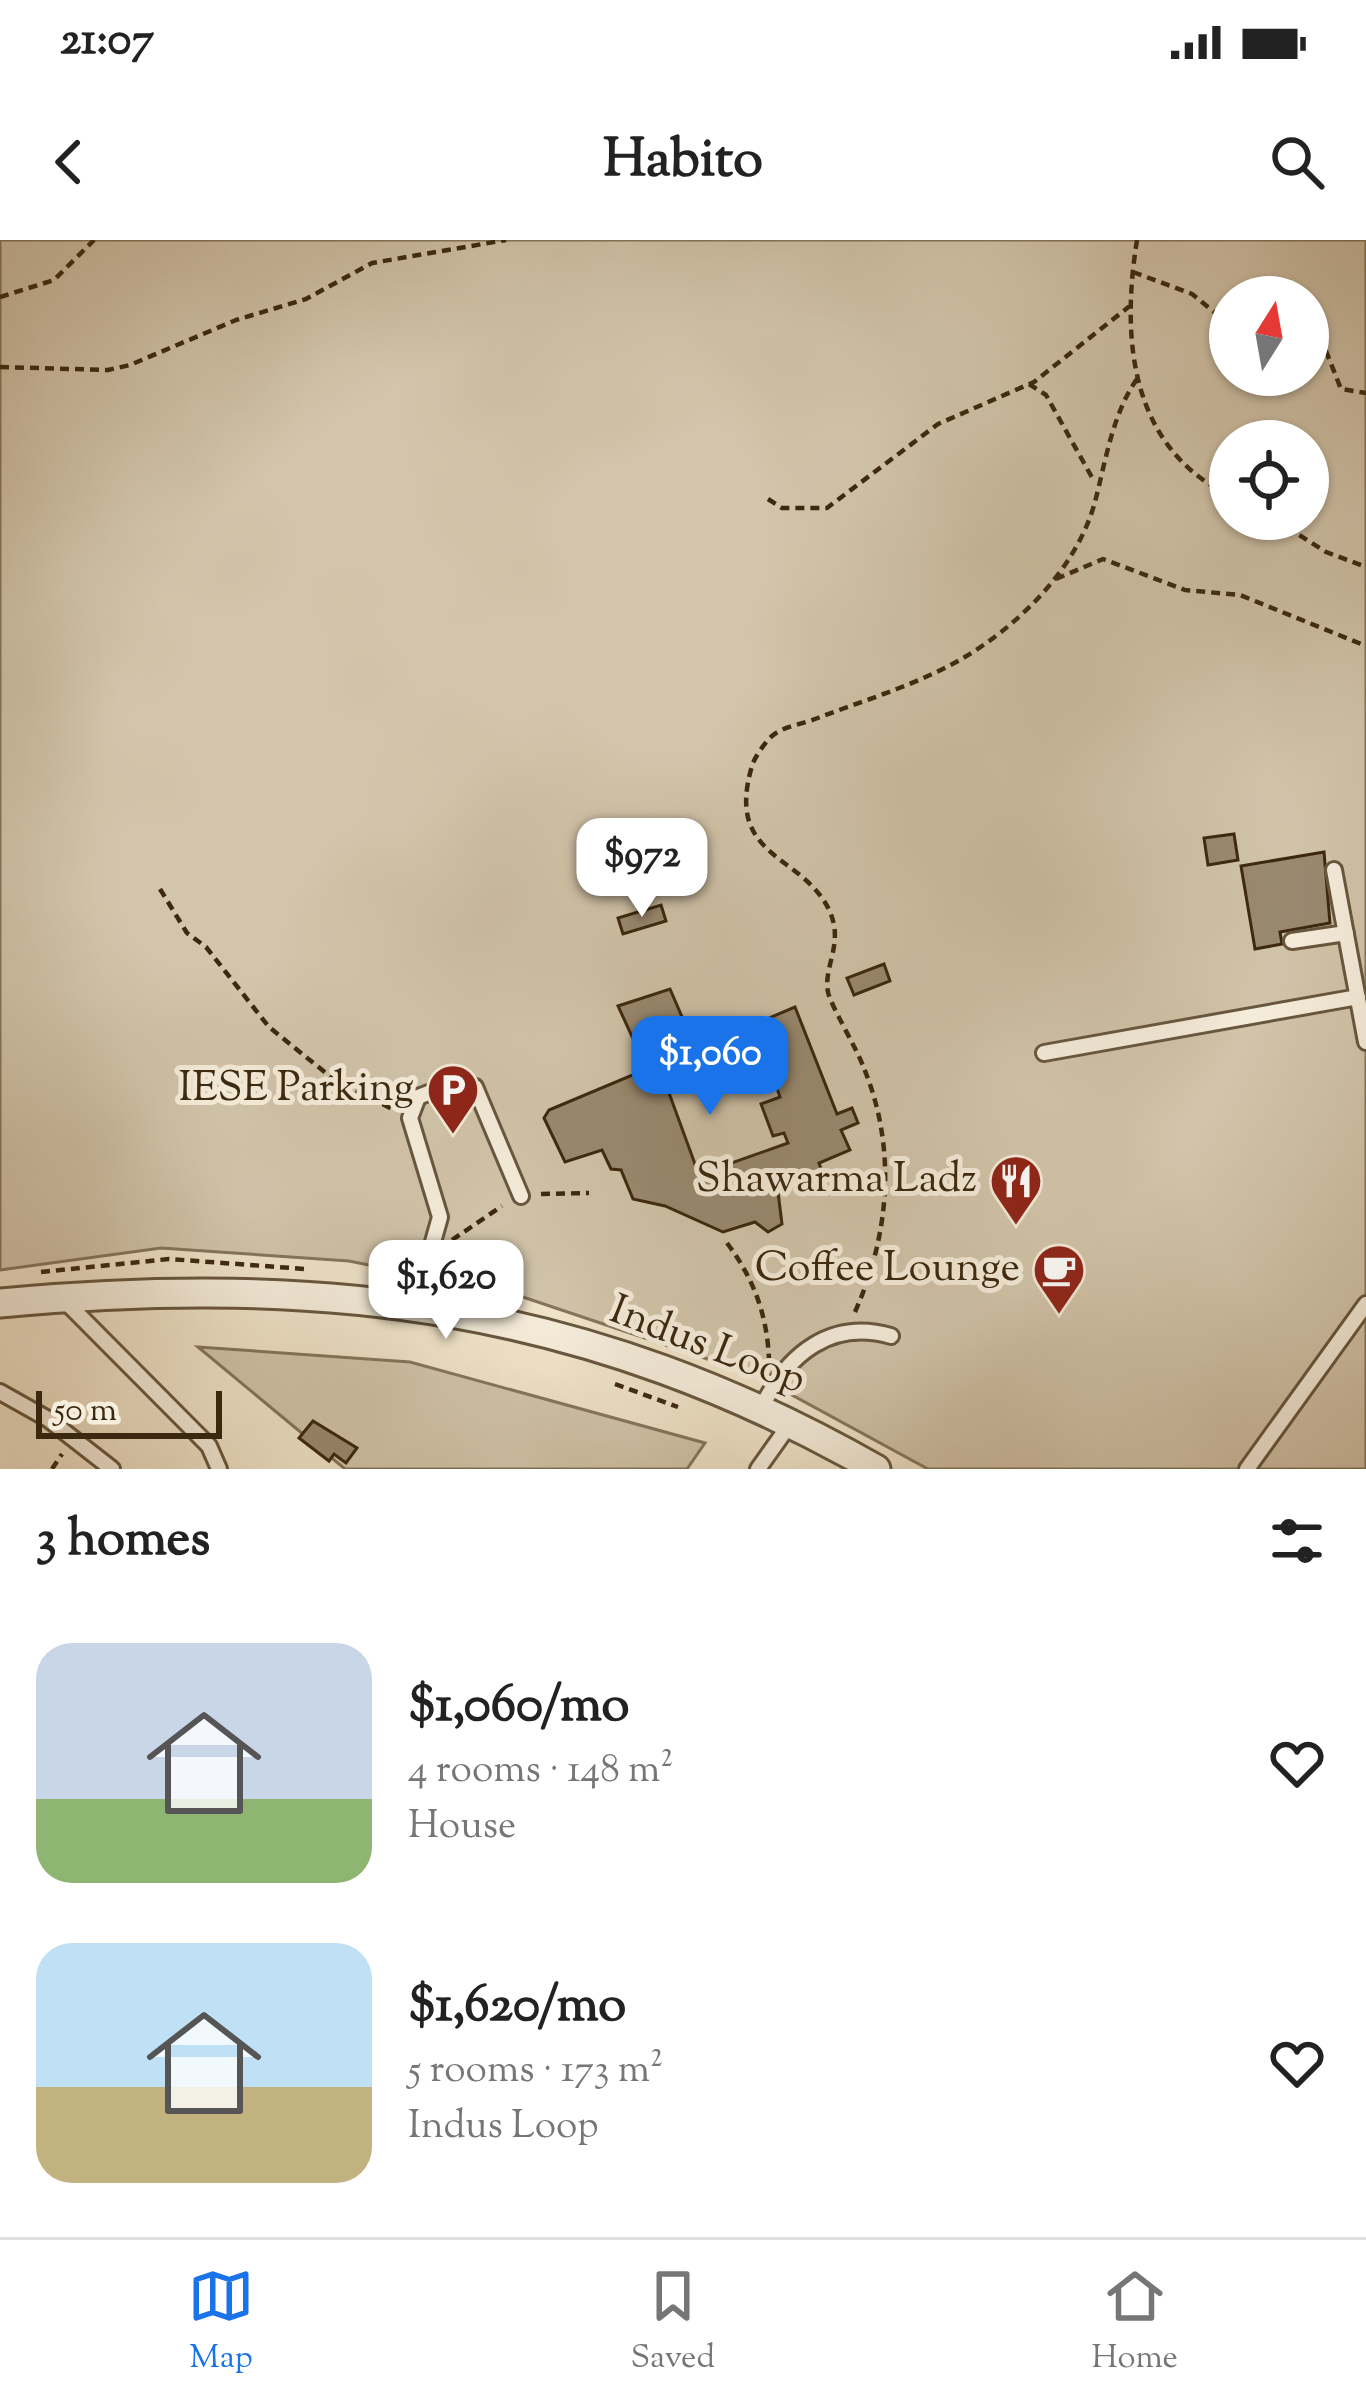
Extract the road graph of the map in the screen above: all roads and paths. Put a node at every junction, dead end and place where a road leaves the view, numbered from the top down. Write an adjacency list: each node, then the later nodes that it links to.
1 (94, 240): 5 (path)
2 (506, 240): 9 (path)
3 (1137, 240): 4 (path)
4 (1133, 272): 6 (path); 7 (path)
5 (0, 298)
6 (1131, 305): 10 (path); 11 (path)
7 (1209, 310)
8 (1329, 359): 12 (path)
9 (0, 367)
10 (1137, 379): 13 (path); 14 (path)
11 (1029, 383): 14 (path); 15 (path)
12 (1366, 393)
13 (1209, 483)
14 (1097, 485): 18 (path)
15 (769, 500)
16 (1312, 540): 17 (path)
17 (1366, 567)
18 (1052, 580): 19 (path); 37 (path)
19 (1366, 646)
20 (1334, 870): 22 (lane)
21 (160, 889): 28 (path)
22 (1346, 933): 23 (lane); 24 (lane)
23 (1292, 941)
24 (1360, 972): 25 (lane)
25 (1358, 997): 26 (lane); 27 (lane)
26 (1366, 1042)
27 (1044, 1052)
28 (410, 1118): 30 (lane); 32 (lane)
29 (590, 1193): 30 (path)
30 (521, 1196): 32 (path)
31 (727, 1244): 41 (path)
32 (427, 1260): 36 (lane)
33 (62, 1298): 34 (street, Indus Loop); 36 (street, Indus Loop); 45 (lane)
34 (0, 1303)
35 (1366, 1304): 48 (lane)
36 (415, 1306): 41 (street, Indus Loop)
37 (848, 1328): 38 (lane); 41 (lane)
38 (891, 1336)
39 (610, 1382): 42 (path)
40 (0, 1392): 44 (lane)
41 (766, 1399): 43 (street, Indus Loop)
42 (694, 1412)
43 (792, 1421): 46 (lane); 47 (street, Indus Loop)
44 (112, 1469)
45 (219, 1469)
46 (758, 1469)
47 (876, 1469)
48 (1247, 1469)

